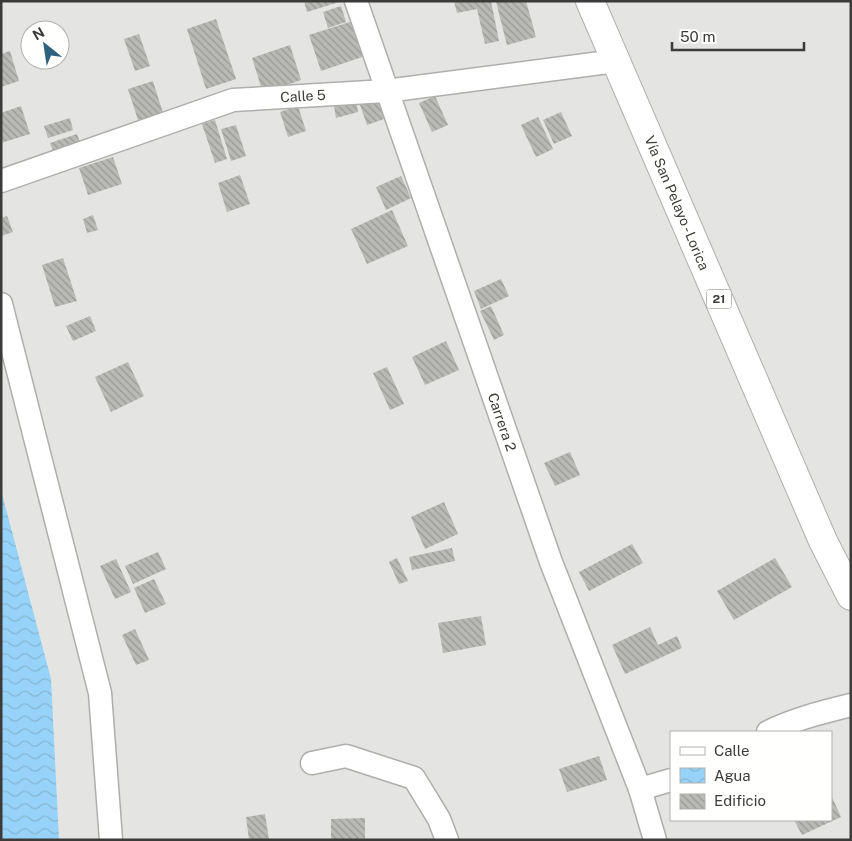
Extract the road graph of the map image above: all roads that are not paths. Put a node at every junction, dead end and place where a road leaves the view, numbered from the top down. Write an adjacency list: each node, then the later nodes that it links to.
1 (356, 1): 4 (street, Carrera 2)
2 (590, 1): 3 (main road, Vía San Pelayo - Lorica / 21)
3 (616, 61): 4 (street, Calle 5); 7 (main road, Vía San Pelayo - Lorica / 21)
4 (386, 91): 5 (street, Calle 5); 12 (street, Carrera 2)
5 (1, 181)
6 (1, 304): 13 (street)
7 (851, 596)
8 (851, 705): 9 (street)
9 (770, 731)
10 (312, 763): 14 (street)
11 (670, 780): 12 (street)
12 (640, 788): 15 (street, Carrera 2)
13 (111, 840)
14 (447, 840)
15 (655, 840)

